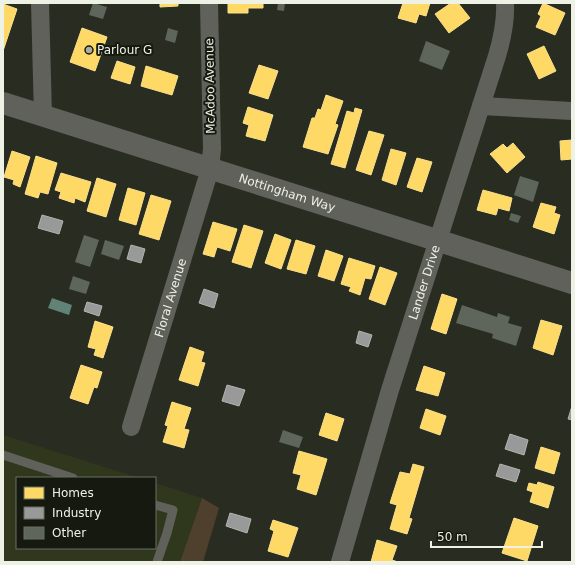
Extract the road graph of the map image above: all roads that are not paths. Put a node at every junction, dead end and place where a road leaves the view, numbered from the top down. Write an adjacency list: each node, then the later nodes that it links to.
1 (40, 3): 7 (street)
2 (208, 3): 8 (street, McAdoo Avenue)
3 (505, 3): 5 (street, Lander Drive)
4 (3, 103): 7 (street, Nottingham Way)
5 (481, 106): 6 (street); 9 (street, Lander Drive)
6 (572, 111)
7 (43, 116): 8 (street, Nottingham Way)
8 (210, 169): 9 (street, Nottingham Way); 11 (street, Floral Avenue)
9 (438, 241): 10 (street, Nottingham Way); 16 (street, Lander Drive)
10 (572, 284)
11 (131, 427)
12 (3, 455): 13 (lane)
13 (70, 477)
14 (156, 505): 15 (lane)
15 (157, 562)
16 (340, 562)

